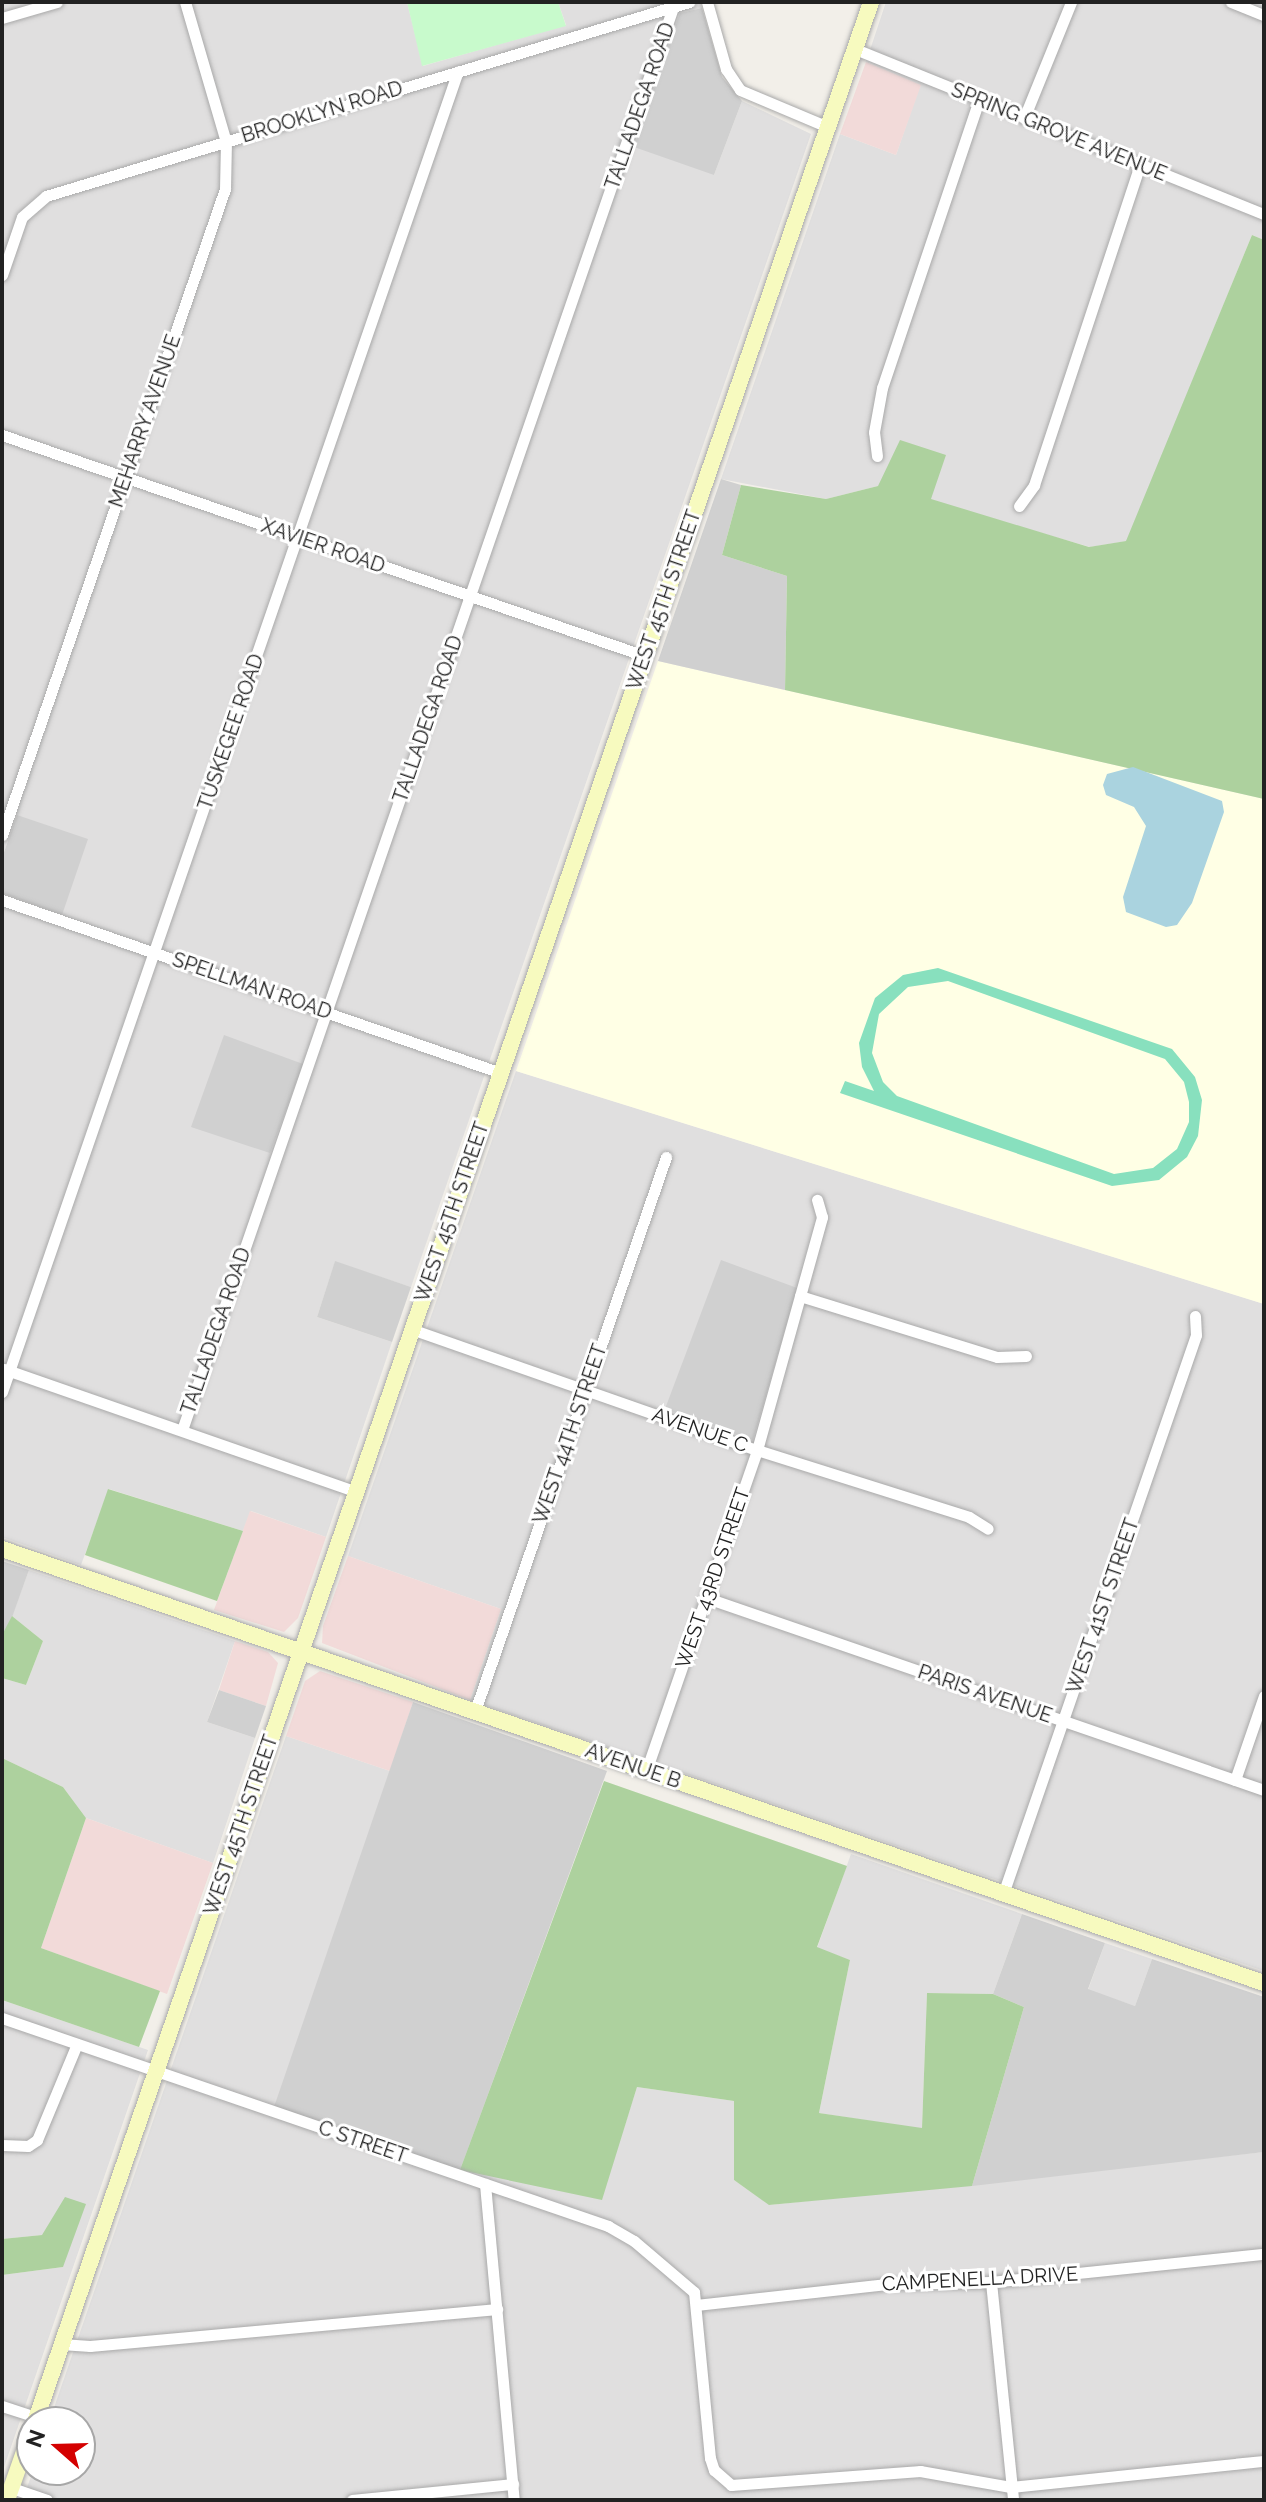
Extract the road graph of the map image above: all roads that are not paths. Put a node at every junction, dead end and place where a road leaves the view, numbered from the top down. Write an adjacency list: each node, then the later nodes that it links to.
1 (57, 2): 10 (street)
2 (185, 2): 16 (street, MEHARRY AVENUE)
3 (689, 2): 8 (street, BROOKLYN ROAD)
4 (707, 2): 15 (street)
5 (871, 2): 11 (street, WEST 45TH STREET)
6 (1071, 2): 14 (street)
7 (1231, 2): 9 (street)
8 (673, 7): 12 (street, BROOKLYN ROAD); 25 (street, TALLADEGA ROAD)
9 (1264, 15)
10 (2, 18)
11 (855, 49): 13 (street, SPRING GROVE AVENUE); 15 (street, WEST 45TH STREET)
12 (458, 71): 16 (street, BROOKLYN ROAD); 24 (street, TUSKEGEE ROAD)
13 (979, 100): 14 (street, SPRING GROVE AVENUE); 21 (street)
14 (1024, 118): 17 (street, SPRING GROVE AVENUE)
15 (828, 127): 26 (street, WEST 45TH STREET)
16 (226, 142): 19 (street, BROOKLYN ROAD); 22 (street, MEHARRY AVENUE)
17 (1140, 165): 18 (street, SPRING GROVE AVENUE); 23 (street)
18 (1264, 214)
19 (2, 275)
20 (2, 435): 22 (street, XAVIER ROAD)
21 (877, 456)
22 (125, 478): 24 (street, XAVIER ROAD); 27 (street, MEHARRY AVENUE)
23 (1019, 506)
24 (298, 537): 25 (street, XAVIER ROAD); 29 (street, TUSKEGEE ROAD)
25 (470, 597): 26 (street, XAVIER ROAD); 30 (street, TALLADEGA ROAD)
26 (645, 656): 31 (street, WEST 45TH STREET)
27 (2, 835)
28 (2, 900): 29 (street, SPELLMAN ROAD)
29 (154, 953): 30 (street, SPELLMAN ROAD); 38 (street, TUSKEGEE ROAD)
30 (327, 1012): 31 (street, SPELLMAN ROAD); 41 (street, TALLADEGA ROAD)
31 (501, 1073): 36 (street, WEST 45TH STREET)
32 (666, 1157): 39 (street, WEST 44TH STREET)
33 (817, 1200): 34 (street, WEST 43RD STREET)
34 (800, 1296): 37 (street); 42 (street, WEST 43RD STREET)
35 (1195, 1316): 50 (street, WEST 41ST STREET)
36 (411, 1329): 39 (street, AVENUE C); 43 (street, WEST 45TH STREET)
37 (1026, 1356)
38 (6, 1369): 40 (street, TUSKEGEE ROAD); 41 (street)
39 (585, 1389): 42 (street, AVENUE C); 49 (street, WEST 44TH STREET)
40 (2, 1392)
41 (182, 1430): 43 (street)
42 (757, 1450): 44 (street, AVENUE C); 46 (street, WEST 43RD STREET)
43 (355, 1491): 47 (street, WEST 45TH STREET)
44 (988, 1529)
45 (2, 1549): 47 (street, AVENUE B)
46 (707, 1598): 50 (street, PARIS AVENUE); 51 (street, WEST 43RD STREET)
47 (300, 1651): 49 (street, AVENUE B); 58 (street, WEST 45TH STREET)
48 (1264, 1696): 52 (street)
49 (475, 1711): 51 (street, AVENUE B)
50 (1064, 1721): 52 (street, PARIS AVENUE); 54 (street, WEST 41ST STREET)
51 (646, 1771): 54 (street, AVENUE B)
52 (1235, 1780): 53 (street, PARIS AVENUE)
53 (1264, 1790)
54 (1003, 1894): 55 (street, AVENUE B)
55 (1264, 1983)
56 (2, 2018): 57 (street, C STREET)
57 (77, 2044): 58 (street, C STREET); 59 (street)
58 (156, 2073): 60 (street, C STREET); 65 (street, WEST 45TH STREET)
59 (2, 2145)
60 (485, 2184): 63 (street, C STREET); 64 (street)
61 (1264, 2254): 62 (street, CAMPENELLA DRIVE)
62 (991, 2282): 63 (street, CAMPENELLA DRIVE); 69 (street)
63 (696, 2305): 69 (street)
64 (497, 2309): 65 (street); 68 (street)
65 (61, 2344): 66 (street, WEST 45TH STREET)
66 (40, 2406)
67 (1264, 2461): 69 (street)
68 (513, 2484): 72 (street); 73 (street)
69 (1011, 2487): 74 (street)
70 (10, 2494): 71 (street)
71 (47, 2500)
72 (352, 2500)
73 (514, 2500)
74 (1013, 2500)

